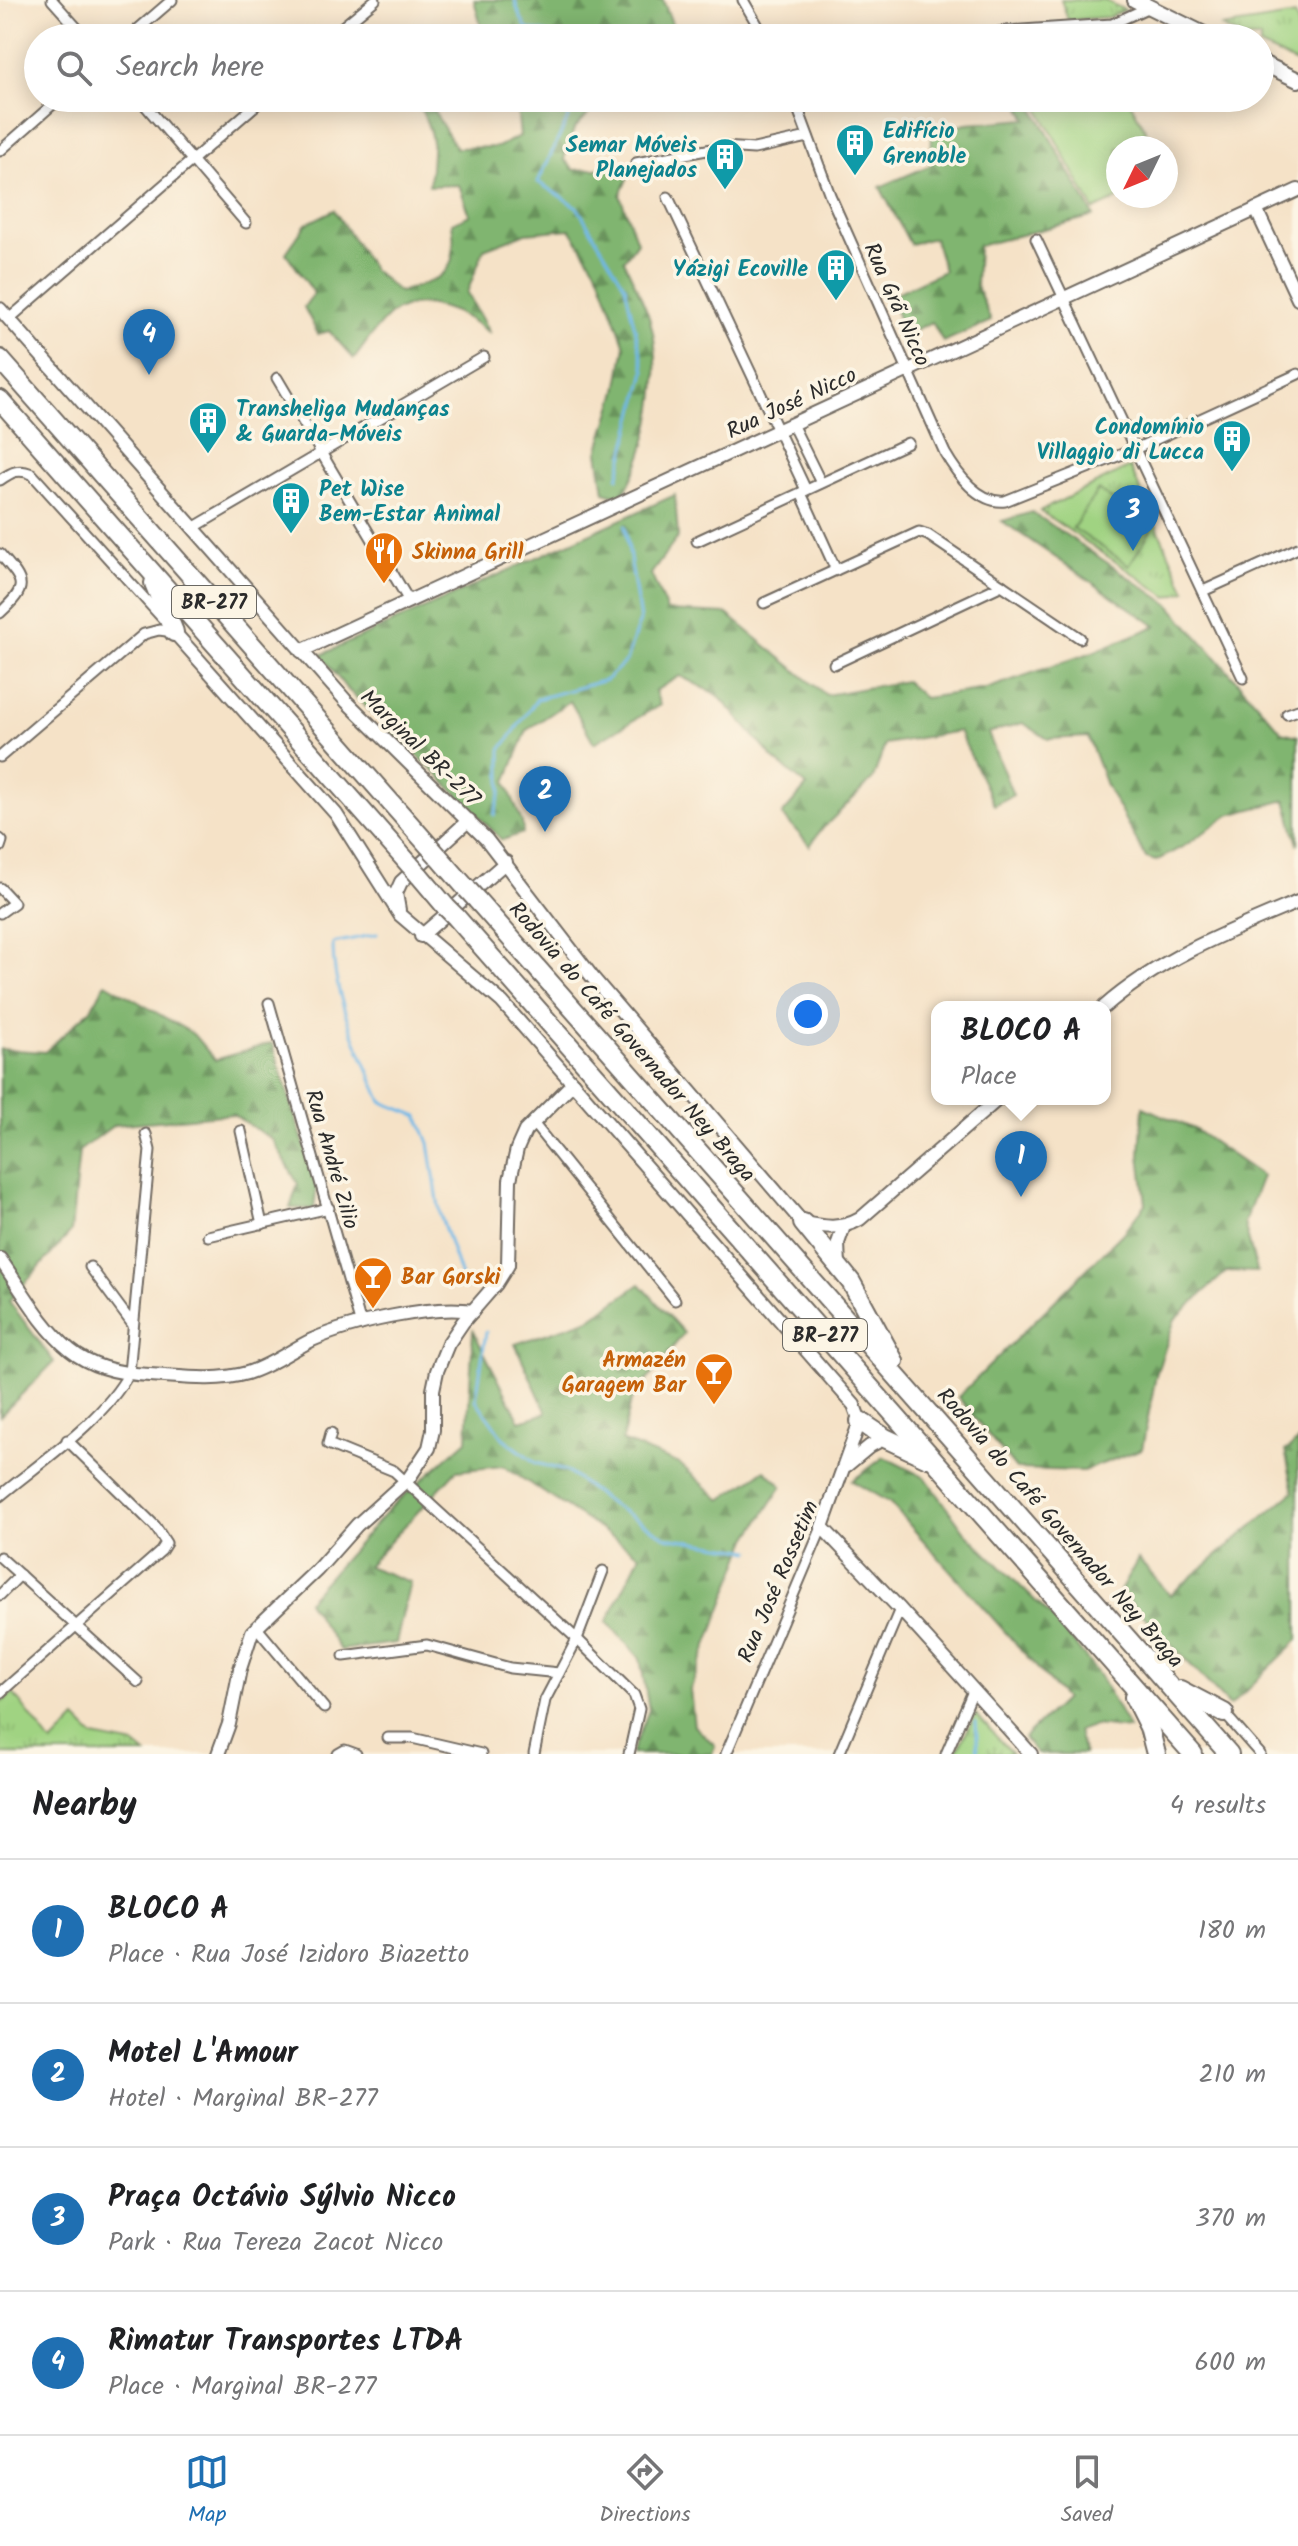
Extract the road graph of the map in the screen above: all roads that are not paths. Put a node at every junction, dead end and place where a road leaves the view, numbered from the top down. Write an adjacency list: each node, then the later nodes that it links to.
1 (52, 0): 6 (street)
2 (172, 0): 7 (street)
3 (375, 0): 8 (street)
4 (743, 0): 9 (street)
5 (1142, 3): 10 (street); 11 (main road)
6 (73, 24)
7 (144, 24)
8 (346, 24)
9 (757, 24)
10 (1112, 24)
11 (1184, 24)
12 (1274, 69): 13 (main road)
13 (1298, 80)
14 (44, 112): 19 (street)
15 (151, 112): 20 (street)
16 (248, 112): 20 (street)
17 (799, 112): 18 (street, Rua Grã Nicco)
18 (808, 137): 21 (street); 32 (street, Rua Grã Nicco)
19 (0, 151)
20 (193, 162): 25 (street); 29 (street)
21 (636, 163)
22 (1298, 190): 24 (street, Rua José Nicco)
23 (668, 197): 37 (street)
24 (1256, 209): 27 (street, Rua José Nicco); 28 (street)
25 (246, 223)
26 (1036, 239): 27 (street)
27 (1064, 298): 32 (street, Rua José Nicco); 39 (street)
28 (1298, 299)
29 (4, 314): 44 (street, Marginal BR-277)
30 (484, 357): 40 (street)
31 (0, 359): 92 (highway, Rodovia do Café Governador Ney Braga / BR-277)
32 (908, 370): 36 (street, Rua José Nicco); 39 (street, Rua Grã Nicco)
33 (1298, 374): 39 (street)
34 (277, 378): 40 (street)
35 (0, 400): 48 (highway, BR-277)
36 (792, 424): 37 (street, Rua José Nicco); 42 (street)
37 (776, 431): 43 (street); 52 (street, Rua José Nicco)
38 (908, 443): 42 (street)
39 (1135, 449): 51 (street)
40 (321, 453): 44 (street); 52 (street)
41 (0, 480): 55 (street)
42 (821, 483): 43 (street)
43 (804, 491): 45 (street); 49 (street)
44 (193, 528): 57 (street, Marginal BR-277)
45 (697, 541)
46 (1298, 548): 51 (street)
47 (0, 554): 54 (street)
48 (149, 569): 55 (highway); 97 (highway, BR-277)
49 (836, 570): 50 (street); 53 (street)
50 (1002, 585): 56 (street); 58 (street)
51 (1203, 591): 59 (street)
52 (409, 601): 57 (street, Rua José Nicco)
53 (764, 603)
54 (0, 613)
55 (174, 632): 62 (street); 70 (street)
56 (1080, 638)
57 (301, 651): 63 (street, Marginal BR-277)
58 (834, 664)
59 (1243, 678)
60 (1298, 710): 61 (street)
61 (1287, 714)
62 (0, 757)
63 (469, 820): 66 (street, Marginal BR-277); 70 (street)
64 (0, 839): 65 (street)
65 (0, 847)
66 (506, 862): 71 (street); 80 (street, Marginal BR-277)
67 (0, 888): 69 (street)
68 (1298, 902): 72 (street)
69 (0, 913)
70 (400, 915): 71 (street)
71 (421, 936): 74 (street)
72 (1111, 1001)
73 (269, 1003): 79 (street, Rua André Zilio)
74 (573, 1083): 76 (street); 93 (street)
75 (991, 1105): 82 (street)
76 (533, 1123): 87 (street); 88 (street)
77 (241, 1131): 81 (street)
78 (146, 1134): 89 (street)
79 (329, 1208): 81 (street); 90 (street, Rua André Zilio)
80 (803, 1223): 82 (street); 85 (highway)
81 (262, 1224): 83 (street)
82 (844, 1226): 85 (street)
83 (208, 1236)
84 (0, 1259): 91 (street)
85 (839, 1266): 92 (highway)
86 (90, 1267): 89 (street)
87 (675, 1300)
88 (473, 1311): 90 (street); 99 (street)
89 (133, 1325): 91 (street)
90 (361, 1325): 91 (street)
91 (129, 1373): 96 (street)
92 (910, 1392): 114 (highway, Rodovia do Café Governador Ney Braga / BR-277)
93 (860, 1421): 95 (highway); 98 (street, Rua José Rossetim)
94 (331, 1433): 99 (street)
95 (885, 1438): 97 (highway); 98 (street)
96 (67, 1440): 100 (street); 107 (street)
97 (936, 1462): 111 (highway, BR-277)
98 (845, 1467): 101 (street, Rua José Rossetim)
99 (405, 1481): 108 (street); 109 (street)
100 (0, 1496)
101 (822, 1527): 106 (street); 126 (street, Rua José Rossetim)
102 (0, 1557): 104 (street)
103 (603, 1571): 109 (street)
104 (20, 1575): 105 (street); 107 (street)
105 (0, 1595)
106 (900, 1609): 115 (street); 127 (street)
107 (77, 1625): 113 (street); 116 (street)
108 (257, 1628): 117 (street); 120 (street)
109 (577, 1639): 112 (street); 125 (street)
110 (344, 1656): 112 (street)
111 (1108, 1658): 130 (highway); 131 (highway, BR-277)
112 (559, 1673): 124 (street)
113 (138, 1682)
114 (1167, 1683): 118 (highway); 132 (highway, Rodovia do Café Governador Ney Braga / BR-277)
115 (973, 1691): 128 (street); 129 (street)
116 (0, 1693)
117 (324, 1708)
118 (1224, 1713): 133 (street)
119 (388, 1738): 123 (street)
120 (218, 1754)
121 (338, 1754): 122 (street)
122 (356, 1754)
123 (481, 1754)
124 (534, 1754)
125 (629, 1754)
126 (726, 1754)
127 (839, 1754)
128 (946, 1754)
129 (1031, 1754)
130 (1156, 1754)
131 (1193, 1754)
132 (1229, 1754)
133 (1260, 1754)

